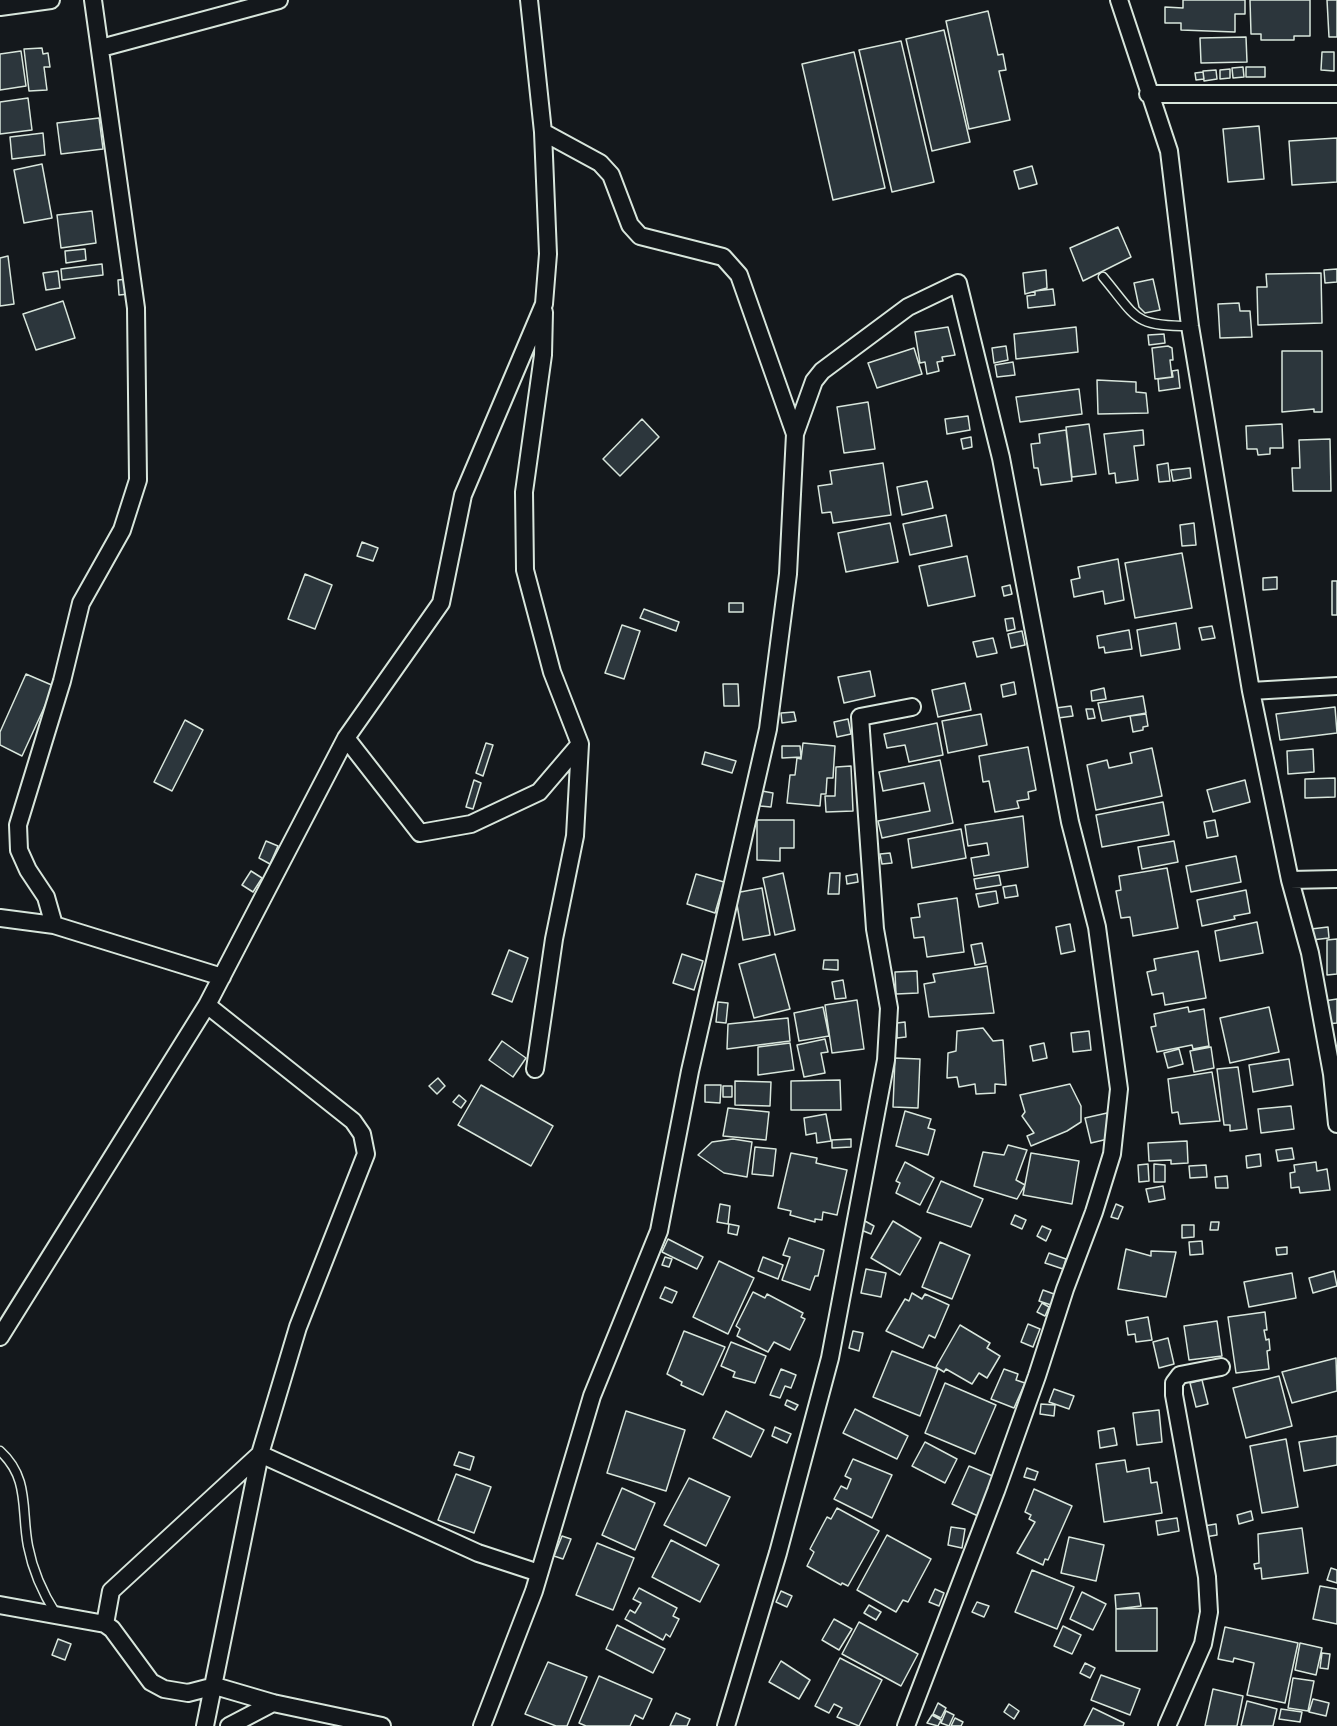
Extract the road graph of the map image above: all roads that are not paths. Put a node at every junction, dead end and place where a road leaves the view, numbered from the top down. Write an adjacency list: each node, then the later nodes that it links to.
1 (51, 0): 6 (street)
2 (93, 0): 7 (street)
3 (279, 0): 7 (street)
4 (529, 0): 10 (street)
5 (1119, 0): 8 (street)
6 (0, 7)
7 (101, 48): 23 (street)
8 (1148, 94): 9 (street); 13 (street)
9 (1337, 94)
10 (543, 132): 12 (street); 14 (street)
11 (1103, 277): 13 (lane)
12 (544, 303): 18 (street); 19 (street)
13 (1190, 326): 16 (street)
14 (795, 434): 33 (street); 44 (street)
15 (1337, 686): 16 (street)
16 (1251, 691): 21 (street)
17 (912, 707): 43 (street)
18 (346, 738): 19 (street); 24 (street)
19 (579, 744): 26 (street)
20 (1337, 879): 21 (street)
21 (1290, 880): 27 (street)
22 (0, 918): 23 (street)
23 (54, 926): 24 (street)
24 (222, 977): 25 (street)
25 (207, 1005): 29 (street); 32 (street)
26 (535, 1069)
27 (1335, 1074): 28 (street)
28 (1337, 1124)
29 (0, 1336)
30 (1221, 1366): 45 (street)
31 (0, 1451): 35 (lane)
32 (260, 1454): 33 (street); 36 (street); 37 (street)
33 (539, 1573): 42 (street)
34 (0, 1605): 35 (street)
35 (56, 1615): 36 (street)
36 (105, 1624): 37 (street)
37 (215, 1686): 38 (street); 39 (street)
38 (273, 1703): 40 (street); 41 (street)
39 (205, 1726)
40 (229, 1726)
41 (382, 1726)
42 (482, 1726)
43 (726, 1726)
44 (906, 1726)
45 (1167, 1726)

